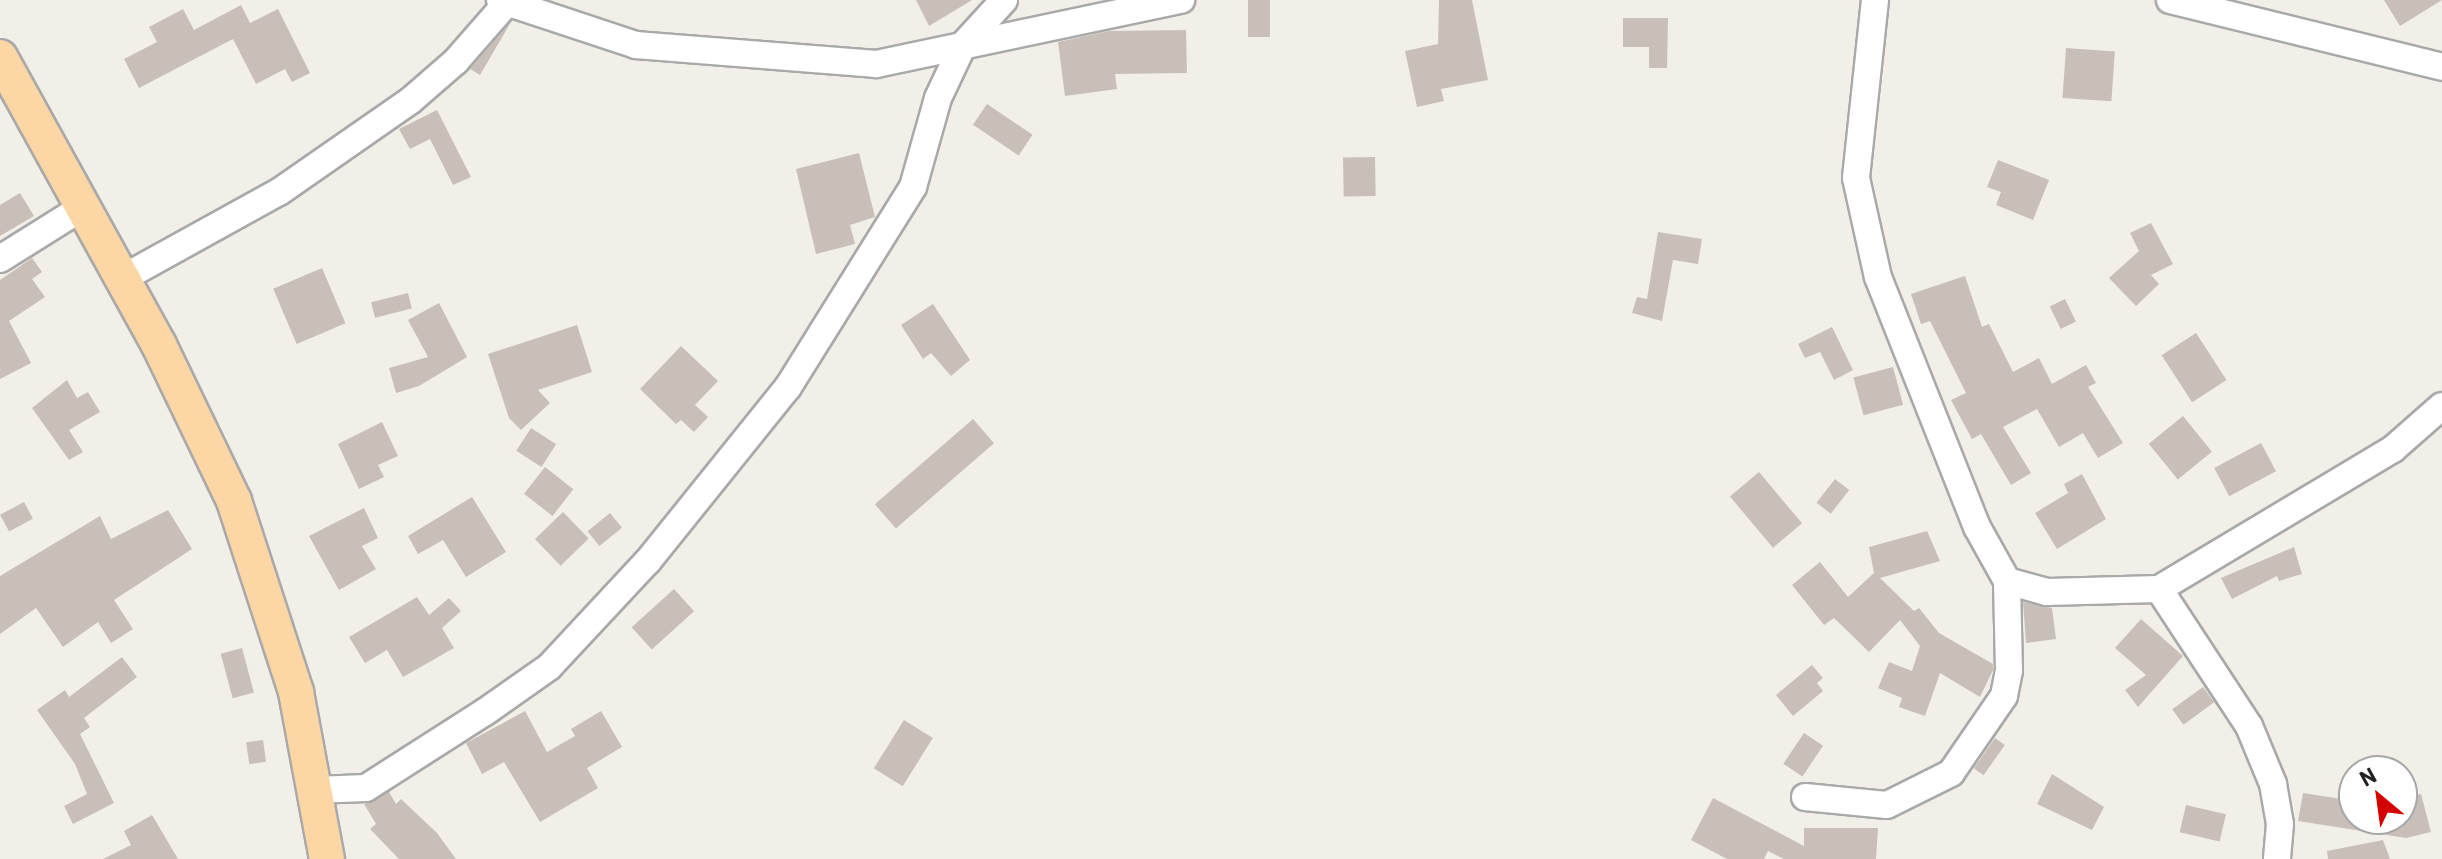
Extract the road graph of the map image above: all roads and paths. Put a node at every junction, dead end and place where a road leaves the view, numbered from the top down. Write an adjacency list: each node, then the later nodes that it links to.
1 (1004, 0): 6 (street)
2 (1181, 0): 6 (street)
3 (1875, 0): 13 (street)
4 (2170, 0): 8 (street)
5 (503, 3): 6 (street); 11 (street)
6 (963, 45): 15 (street)
7 (0, 57): 9 (main road)
8 (2442, 67)
9 (83, 207): 10 (street); 11 (main road)
10 (0, 259)
11 (123, 278): 15 (main road)
12 (2442, 406): 14 (street)
13 (2007, 581): 14 (street); 16 (street)
14 (2159, 589): 18 (street)
15 (315, 790): 17 (main road)
16 (1805, 797)
17 (327, 859)
18 (2277, 859)

